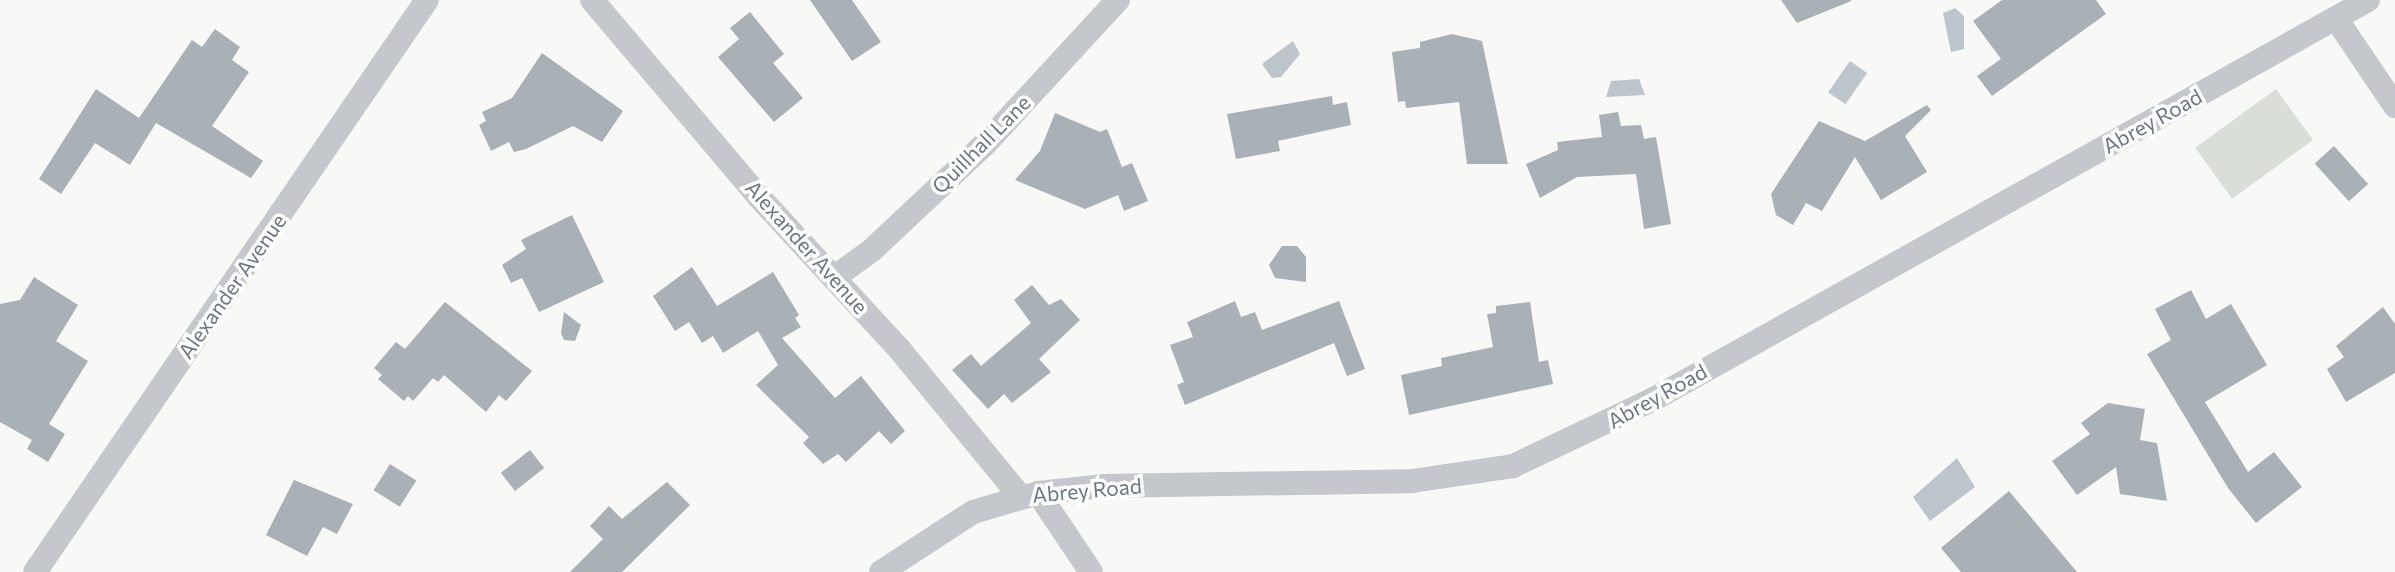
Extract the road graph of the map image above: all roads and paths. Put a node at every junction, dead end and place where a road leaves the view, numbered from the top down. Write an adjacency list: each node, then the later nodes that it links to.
1 (427, 0): 9 (street, Alexander Avenue)
2 (592, 0): 7 (street, Alexander Avenue)
3 (1118, 0): 7 (street, Quillhall Lane)
4 (2368, 0): 5 (street, Abrey Road)
5 (2337, 20): 6 (street); 8 (street, Abrey Road)
6 (2395, 106)
7 (835, 277): 8 (street, Alexander Avenue)
8 (1029, 494): 10 (street, Abrey Road); 11 (street, Alexander Avenue)
9 (35, 572)
10 (881, 572)
11 (1091, 572)

